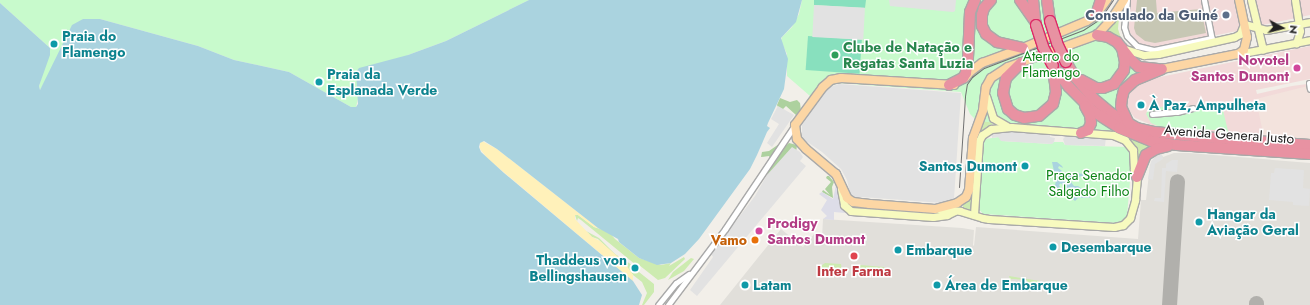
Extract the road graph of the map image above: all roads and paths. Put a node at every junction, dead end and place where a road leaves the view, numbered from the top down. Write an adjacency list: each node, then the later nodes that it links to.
1 (975, 0): 32 (highway)
2 (991, 0): 23 (highway)
3 (1020, 0): 15 (highway)
4 (1033, 0): 15 (highway)
5 (1047, 0): 30 (highway, Avenida General Justo, bridge)
6 (1101, 0): 13 (highway)
7 (1107, 0): 13 (main road)
8 (1125, 0): 19 (main road); 20 (street)
9 (1204, 0): 20 (street)
10 (1239, 0): 16 (main road)
11 (1251, 0): 18 (street)
12 (1294, 0): 17 (street)
13 (1096, 15): 23 (main road)
14 (1310, 22): 17 (street)
15 (1036, 24): 28 (highway, bridge)
16 (1244, 24): 18 (street); 20 (street); 26 (main road)
17 (1300, 24): 18 (street); 22 (street)
18 (1257, 29): 25 (street)
19 (1097, 35): 24 (highway); 27 (main road)
20 (1212, 40): 24 (street)
21 (1310, 40): 22 (street)
22 (1296, 43): 25 (street)
23 (1023, 48): 32 (main road)
24 (1122, 48): 29 (highway); 30 (highway)
25 (1262, 50): 26 (street)
26 (1238, 54): 29 (main road)
27 (1021, 63): 28 (highway); 34 (main road)
28 (1053, 66): 35 (highway, Avenida General Justo)
29 (1162, 69): 38 (highway)
30 (1074, 76): 38 (highway, Avenida General Justo)
31 (1310, 83): 33 (street)
32 (949, 85): 39 (main road)
33 (1310, 89)
34 (985, 91): 40 (street); 50 (main road)
35 (1081, 99): 41 (highway); 44 (highway, Avenida General Justo)
36 (1193, 108): 37 (street)
37 (1152, 114)
38 (1129, 124): 45 (highway, Avenida General Justo)
39 (795, 125): 42 (street); 43 (main road)
40 (1011, 127): 41 (street); 49 (street)
41 (1081, 133): 47 (street)
42 (785, 139): 43 (street); 54 (street)
43 (797, 139): 48 (main road)
44 (1177, 145): 46 (highway, Avenida General Justo); 47 (highway)
45 (1310, 145)
46 (1310, 154)
47 (1137, 177): 53 (street)
48 (840, 181): 50 (main road); 51 (street)
49 (974, 204): 52 (street); 53 (street)
50 (935, 209): 51 (street)
51 (956, 211): 52 (street)
52 (974, 215): 53 (street)
53 (983, 218)
54 (694, 269): 55 (street); 56 (street)
55 (658, 305)
56 (668, 305)

